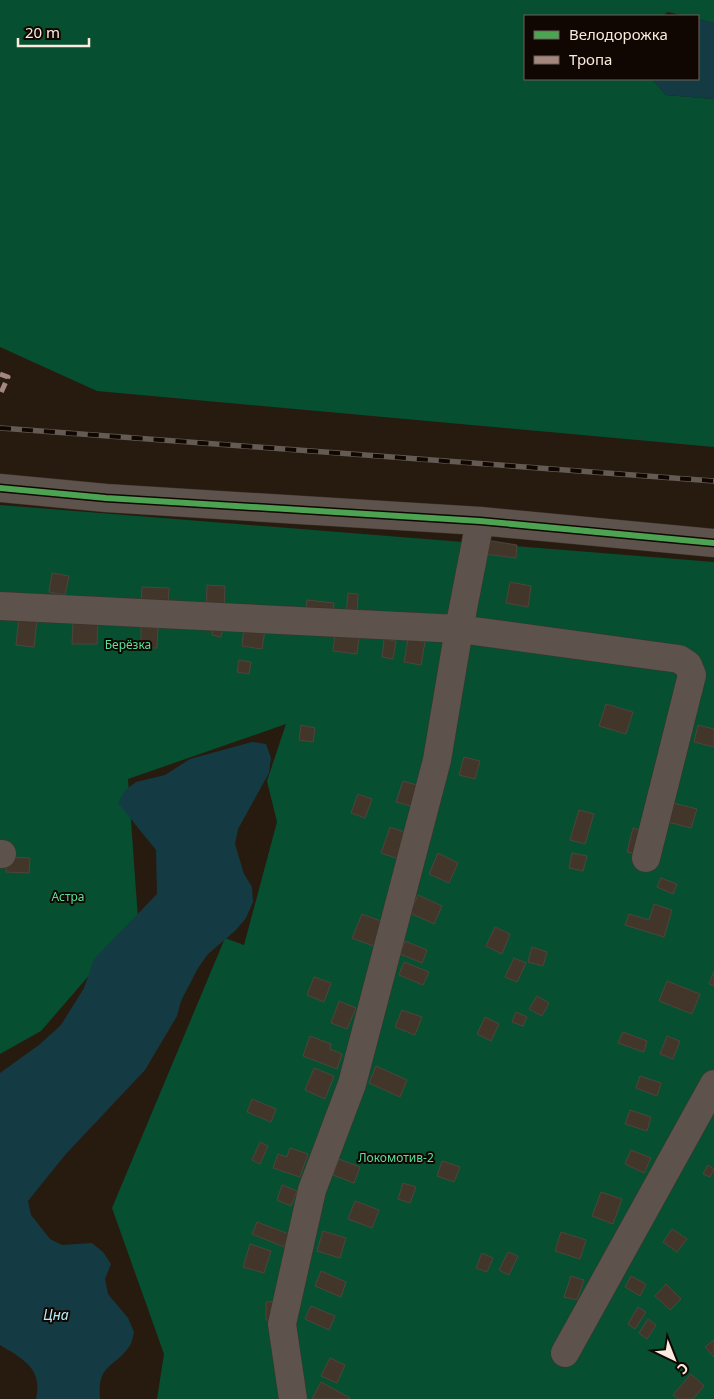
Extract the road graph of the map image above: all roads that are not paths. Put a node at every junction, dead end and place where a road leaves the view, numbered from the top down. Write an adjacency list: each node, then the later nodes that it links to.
1 (0, 488): 2 (street)
2 (480, 521): 3 (street); 5 (street)
3 (714, 543)
4 (0, 606): 5 (street)
5 (459, 629): 6 (street); 9 (street)
6 (646, 858)
7 (714, 1084): 8 (street)
8 (565, 1353)
9 (294, 1399)

